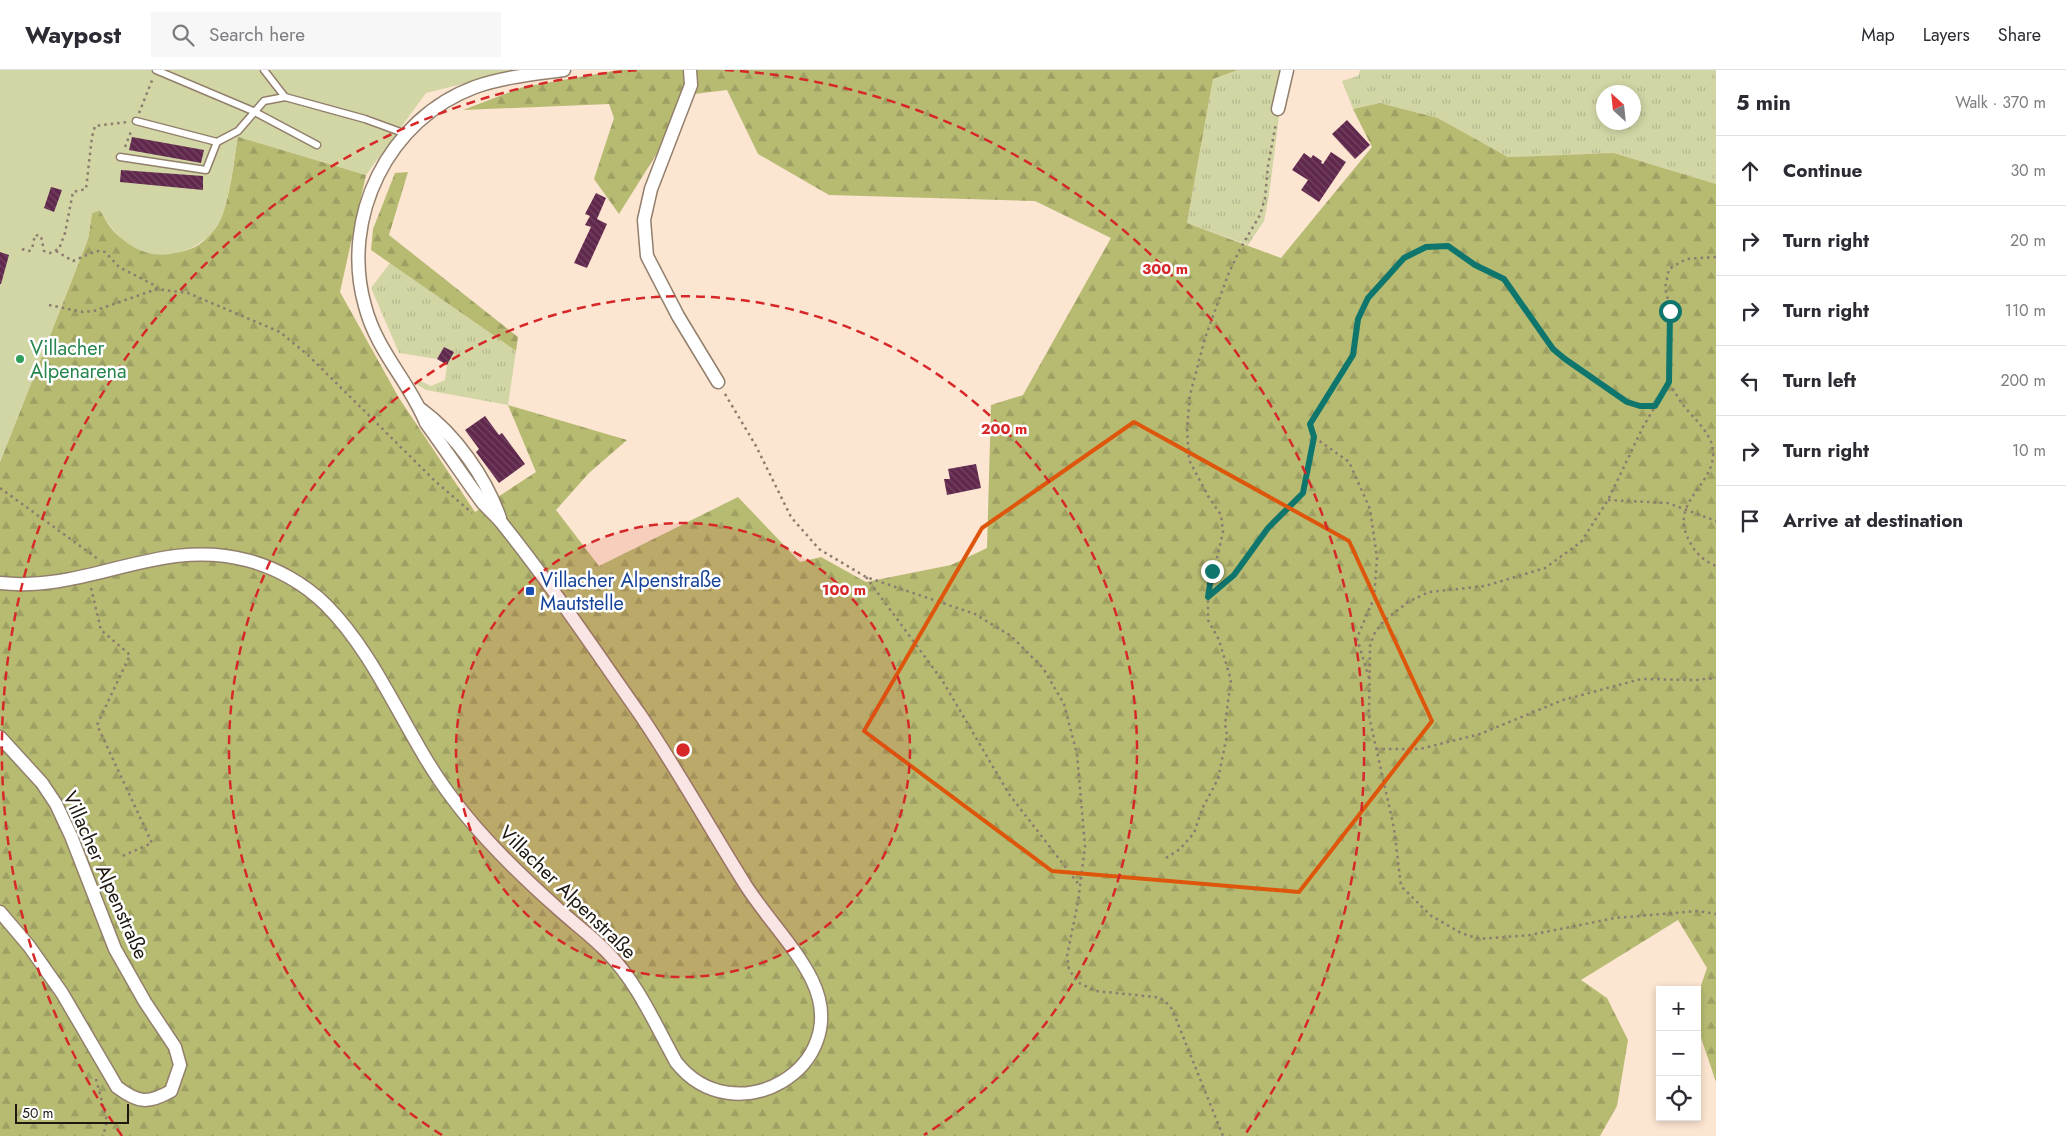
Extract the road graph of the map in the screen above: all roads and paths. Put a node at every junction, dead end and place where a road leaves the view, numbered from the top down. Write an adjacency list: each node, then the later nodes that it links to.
1 (156, 70): 8 (lane)
2 (264, 70): 6 (lane)
3 (564, 70): 10 (street, Villacher Alpenstraße)
4 (690, 70): 19 (street)
5 (1287, 70): 7 (street)
6 (285, 97): 8 (lane); 10 (lane)
7 (1278, 109): 33 (path)
8 (253, 111): 11 (lane); 12 (lane)
9 (136, 121): 11 (lane); 15 (path)
10 (406, 134): 29 (street, Villacher Alpenstraße)
11 (217, 142): 13 (lane)
12 (317, 146)
13 (120, 157)
14 (22, 249): 15 (path)
15 (56, 251): 17 (path)
16 (1716, 257): 20 (path)
17 (157, 289): 18 (path); 26 (path)
18 (49, 305)
19 (718, 382): 31 (path)
20 (1669, 382): 21 (path); 25 (path)
21 (1655, 406): 22 (path); 24 (path)
22 (1314, 437): 33 (path); 35 (path)
23 (0, 488): 29 (path)
24 (1608, 500): 25 (path); 35 (path)
25 (1686, 509): 27 (path); 28 (path)
26 (472, 514)
27 (1716, 521)
28 (1716, 566)
29 (111, 570): 30 (street, Villacher Alpenstraße)
30 (88, 577): 32 (street, Villacher Alpenstraße); 38 (path)
31 (866, 577): 40 (path); 40 (path)
32 (0, 583)
33 (1208, 597): 39 (path)
34 (1716, 678): 37 (path)
35 (1370, 679): 37 (path)
36 (0, 736): 43 (street, Villacher Alpenstraße)
37 (1376, 749): 42 (path)
38 (120, 857)
39 (1166, 858)
40 (1080, 886): 45 (path)
41 (0, 912): 43 (street, Villacher Alpenstraße)
42 (1716, 914)
43 (102, 1063): 44 (path)
44 (103, 1136)
45 (1223, 1136)

